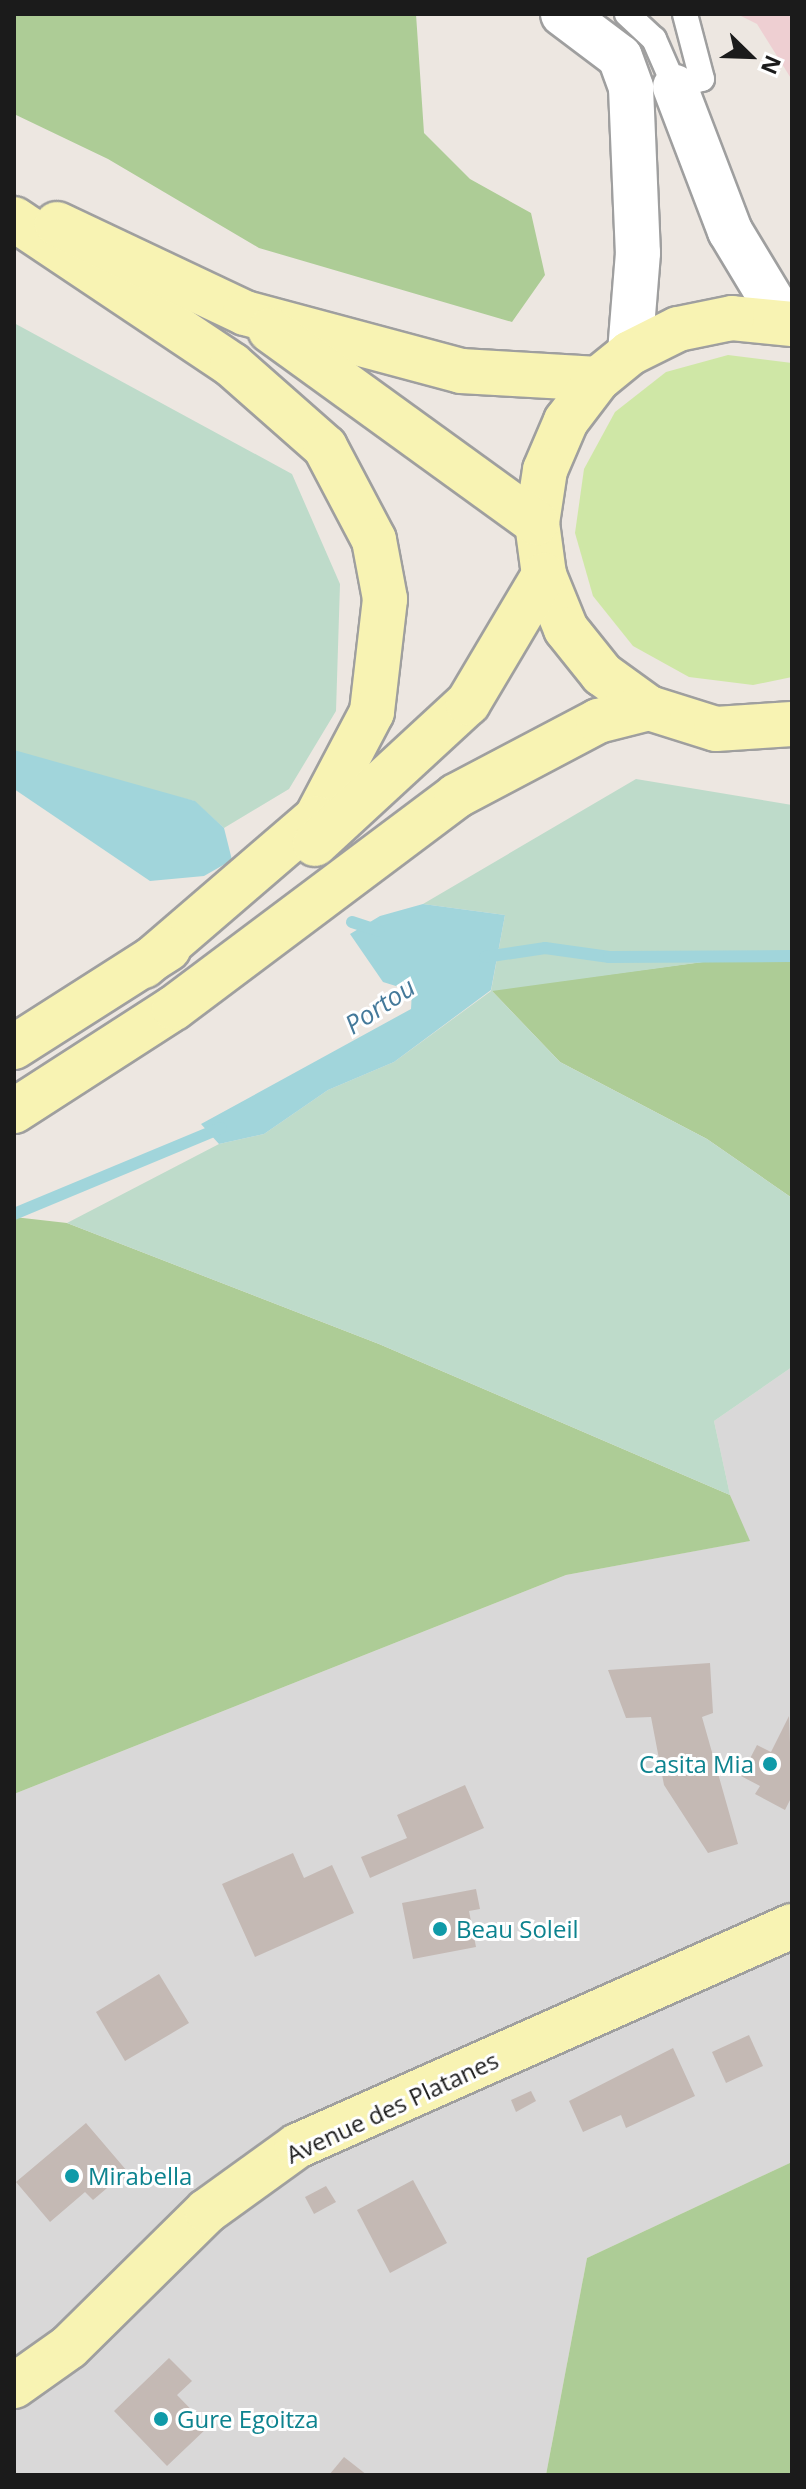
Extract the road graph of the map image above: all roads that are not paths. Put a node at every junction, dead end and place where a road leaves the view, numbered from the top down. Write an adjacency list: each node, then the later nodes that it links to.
1 (563, 14): 9 (street)
2 (627, 14): 4 (lane)
3 (685, 14): 4 (lane)
4 (675, 87): 8 (street)
5 (14, 203): 7 (main road)
6 (14, 219): 14 (main road)
7 (245, 313): 9 (main road); 10 (main road)
8 (789, 323): 9 (main road)
9 (614, 366): 10 (main road)
10 (537, 523): 11 (main road)
11 (544, 575): 12 (main road); 14 (main road)
12 (649, 708): 13 (main road); 16 (main road)
13 (792, 724)
14 (144, 966): 15 (main road)
15 (14, 1047)
16 (14, 1111)
17 (792, 1926): 18 (main road, Avenue des Platanes)
18 (24, 2374)

